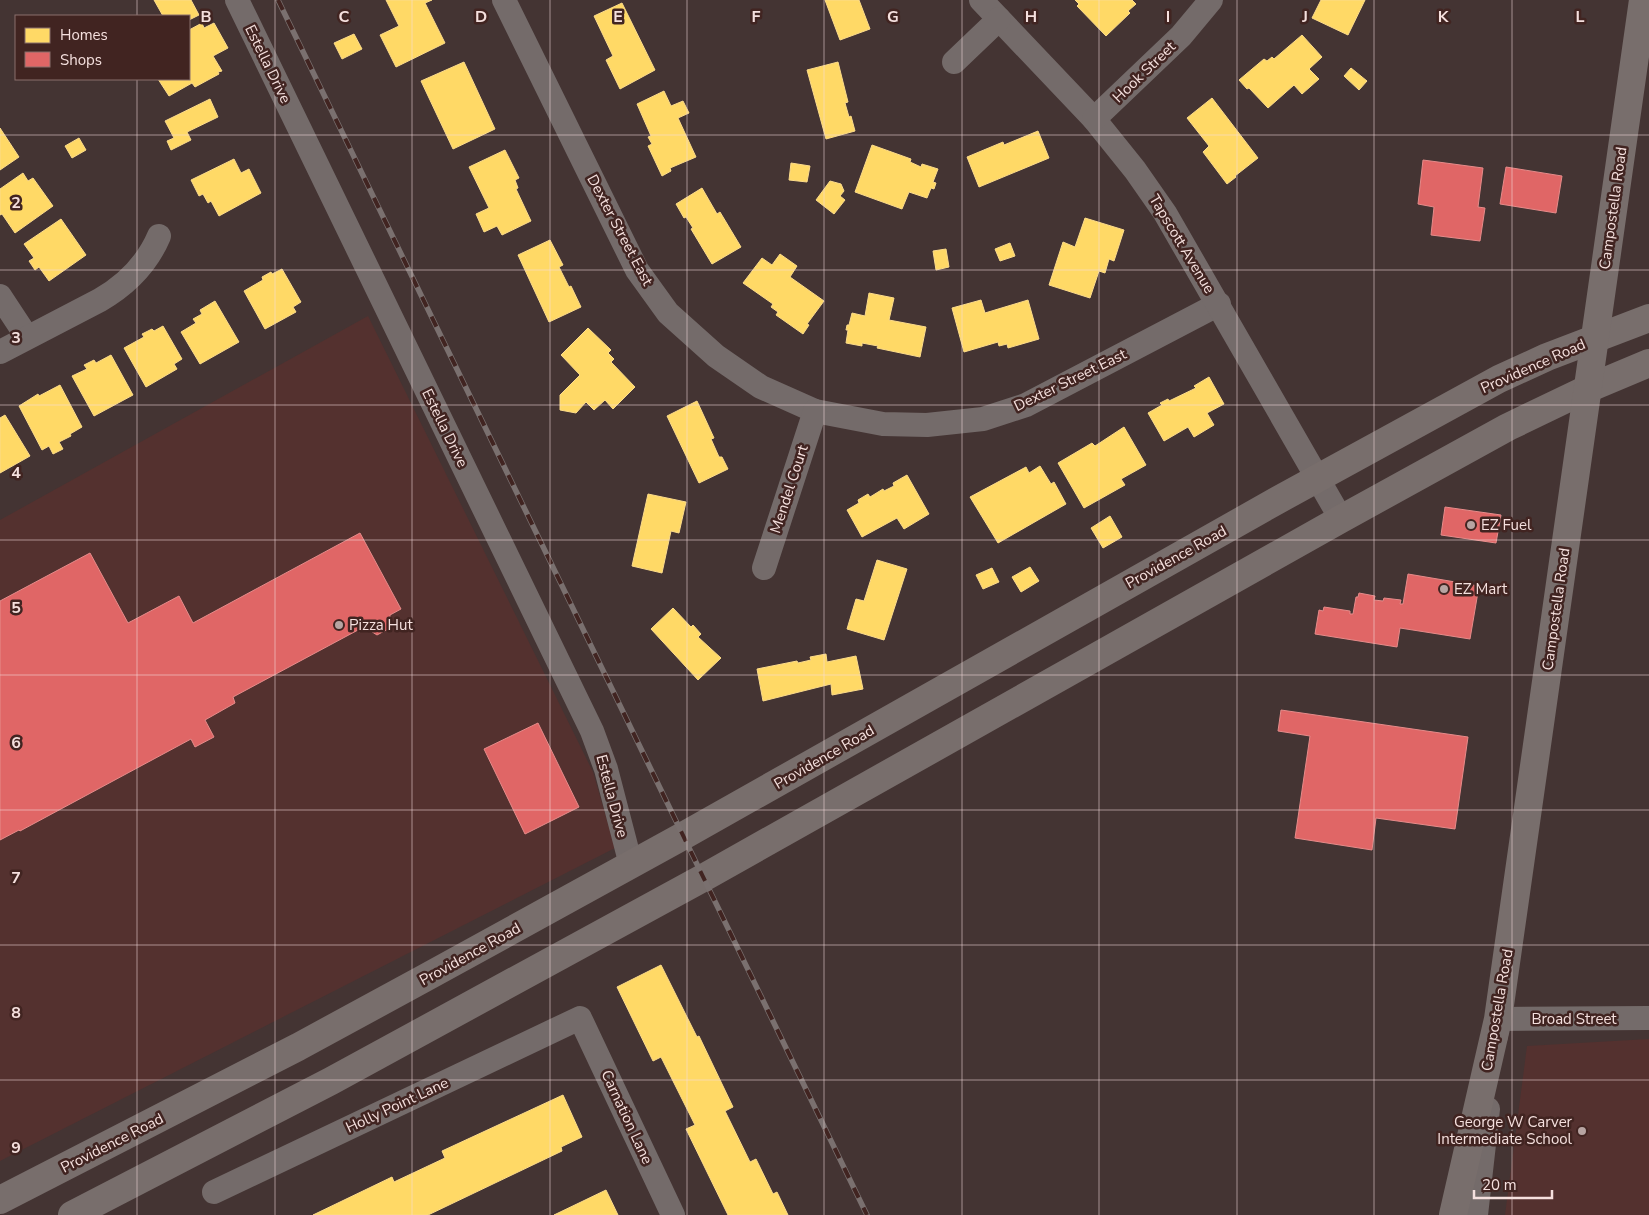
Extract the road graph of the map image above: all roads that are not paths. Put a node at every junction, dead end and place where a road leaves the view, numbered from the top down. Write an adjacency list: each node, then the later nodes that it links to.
1 (237, 0): 22 (street, Estella Drive)
2 (504, 0): 18 (street, Dexter Street East)
3 (981, 0): 6 (street, Tapscott Avenue)
4 (1210, 0): 8 (street, Hook Street)
5 (1643, 0): 14 (main road, Campostella Road)
6 (999, 19): 7 (street); 8 (street, Tapscott Avenue)
7 (954, 62)
8 (1094, 119): 11 (street, Tapscott Avenue)
9 (159, 236): 13 (street)
10 (0, 296): 13 (street)
11 (1218, 304): 18 (street, Dexter Street East); 19 (street, Tapscott Avenue)
12 (1649, 318): 14 (main road, Providence Road)
13 (27, 337): 15 (street)
14 (1595, 338): 17 (main road, Campostella Road); 19 (main road, Providence Road)
15 (0, 352)
16 (1649, 363): 17 (main road)
17 (1587, 389): 20 (main road); 25 (main road, Campostella Road)
18 (815, 411): 21 (street, Mendel Court)
19 (1318, 478): 20 (street, Tapscott Avenue); 22 (main road, Providence Road)
20 (1341, 518): 28 (main road)
21 (764, 568)
22 (631, 865): 27 (main road, Providence Road)
23 (580, 1018): 26 (street, Holly Point Lane); 29 (street, Carnation Lane)
24 (1649, 1018): 25 (street, Broad Street)
25 (1498, 1019): 30 (main road, Campostella Road); 31 (street)
26 (214, 1192)
27 (0, 1200)
28 (72, 1215)
29 (673, 1215)
30 (1453, 1215)
31 (1476, 1215)

